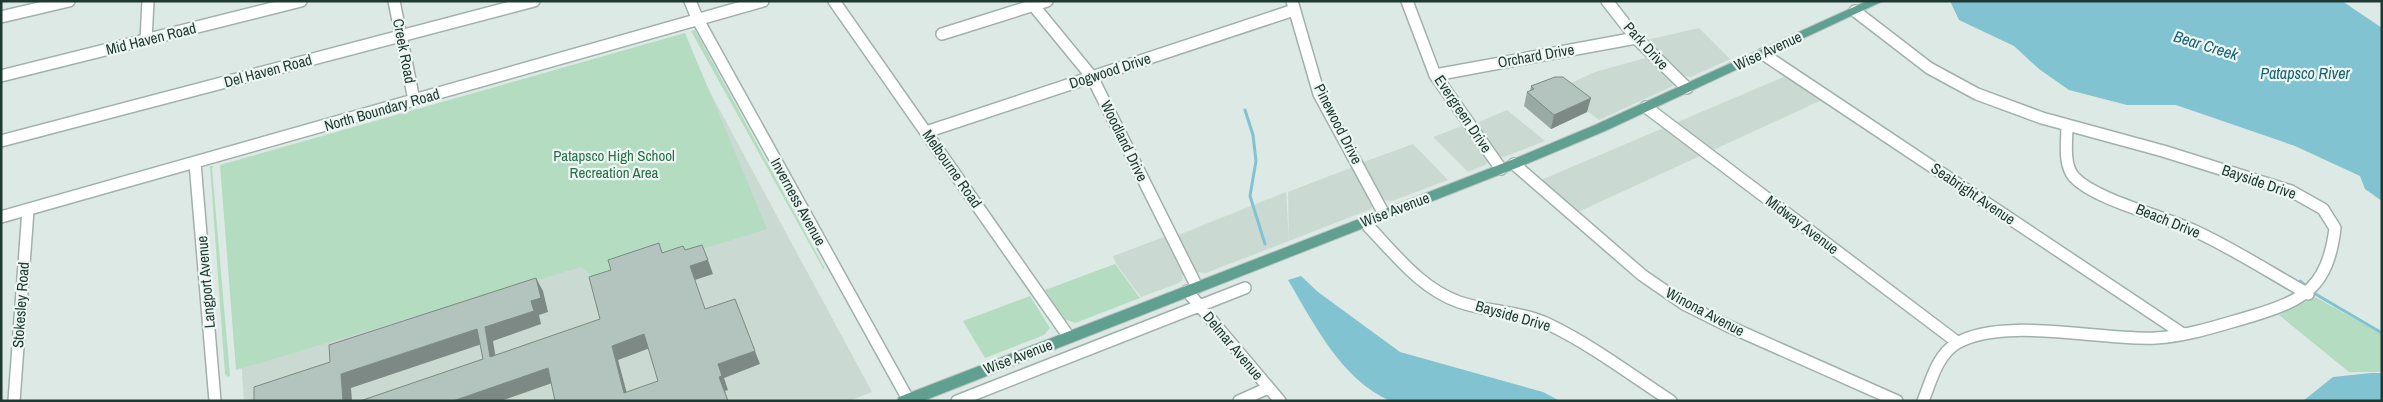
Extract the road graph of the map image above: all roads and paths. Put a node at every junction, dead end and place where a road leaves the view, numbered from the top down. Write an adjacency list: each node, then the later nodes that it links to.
1 (69, 1): 16 (street)
2 (148, 1): 21 (street)
3 (301, 1): 21 (street, Mid Haven Road)
4 (394, 1): 19 (street, Creek Road)
5 (534, 1): 19 (street, Del Haven Road)
6 (690, 1): 17 (street, Inverness Avenue)
7 (763, 1): 17 (street, North Boundary Road)
8 (834, 1): 30 (street, Melbourne Road)
9 (1047, 1): 13 (street)
10 (1407, 1): 23 (street, Evergreen Drive)
11 (1607, 1): 20 (street, Park Drive)
12 (1877, 1): 15 (main road, Wise Avenue)
13 (1033, 5): 18 (street); 25 (street, Woodland Drive)
14 (1293, 6): 25 (street, Dogwood Drive); 36 (street, Pinewood Drive)
15 (1855, 11): 22 (main road, Wise Avenue); 29 (street, Bayside Drive)
16 (1, 17)
17 (698, 20): 27 (street, North Boundary Road); 47 (street, Inverness Avenue)
18 (942, 34)
19 (401, 36): 27 (street, Creek Road); 31 (street, Del Haven Road)
20 (1636, 38): 23 (street, Orchard Drive); 26 (street, Park Drive)
21 (146, 40): 24 (street, Mid Haven Road)
22 (1763, 54): 26 (main road, Wise Avenue); 43 (street, Seabright Avenue)
23 (1436, 75): 34 (street, Evergreen Drive)
24 (1, 76)
25 (1092, 77): 30 (street, Dogwood Drive); 40 (street, Woodland Drive)
26 (1687, 88): 28 (main road, Wise Avenue)
27 (414, 100): 32 (street, North Boundary Road)
28 (1646, 107): 33 (main road, Wise Avenue); 45 (street, Midway Avenue)
29 (2068, 126): 41 (street, Beach Drive); 41 (street, Bayside Drive)
30 (926, 132): 44 (street, Melbourne Road)
31 (1, 141)
32 (195, 164): 35 (street, North Boundary Road); 49 (street, Langport Avenue)
33 (1514, 164): 34 (main road, Wise Avenue); 54 (street, Winona Avenue)
34 (1500, 169): 36 (main road, Wise Avenue)
35 (28, 210): 37 (street, North Boundary Road); 48 (street, Stokesley Road)
36 (1384, 214): 38 (main road, Wise Avenue)
37 (1, 217)
38 (1364, 222): 40 (main road, Wise Avenue); 53 (street, Bayside Drive)
39 (1245, 288): 42 (street, Wise Avenue)
40 (1192, 289): 42 (street, Delmar Avenue); 44 (main road, Wise Avenue)
41 (2308, 294): 43 (street, Bayside Drive)
42 (1199, 306): 46 (street, Delmar Avenue); 50 (street, Wise Avenue)
43 (2183, 334): 45 (street, Bayside Drive)
44 (1069, 337): 47 (main road, Wise Avenue)
45 (1957, 342): 55 (street, Bayside Drive)
46 (1268, 388): 51 (street); 52 (street, Delmar Avenue)
47 (908, 400)
48 (14, 401)
49 (215, 401)
50 (956, 401)
51 (1239, 401)
52 (1280, 401)
53 (1671, 401)
54 (1897, 401)
55 (1923, 401)

